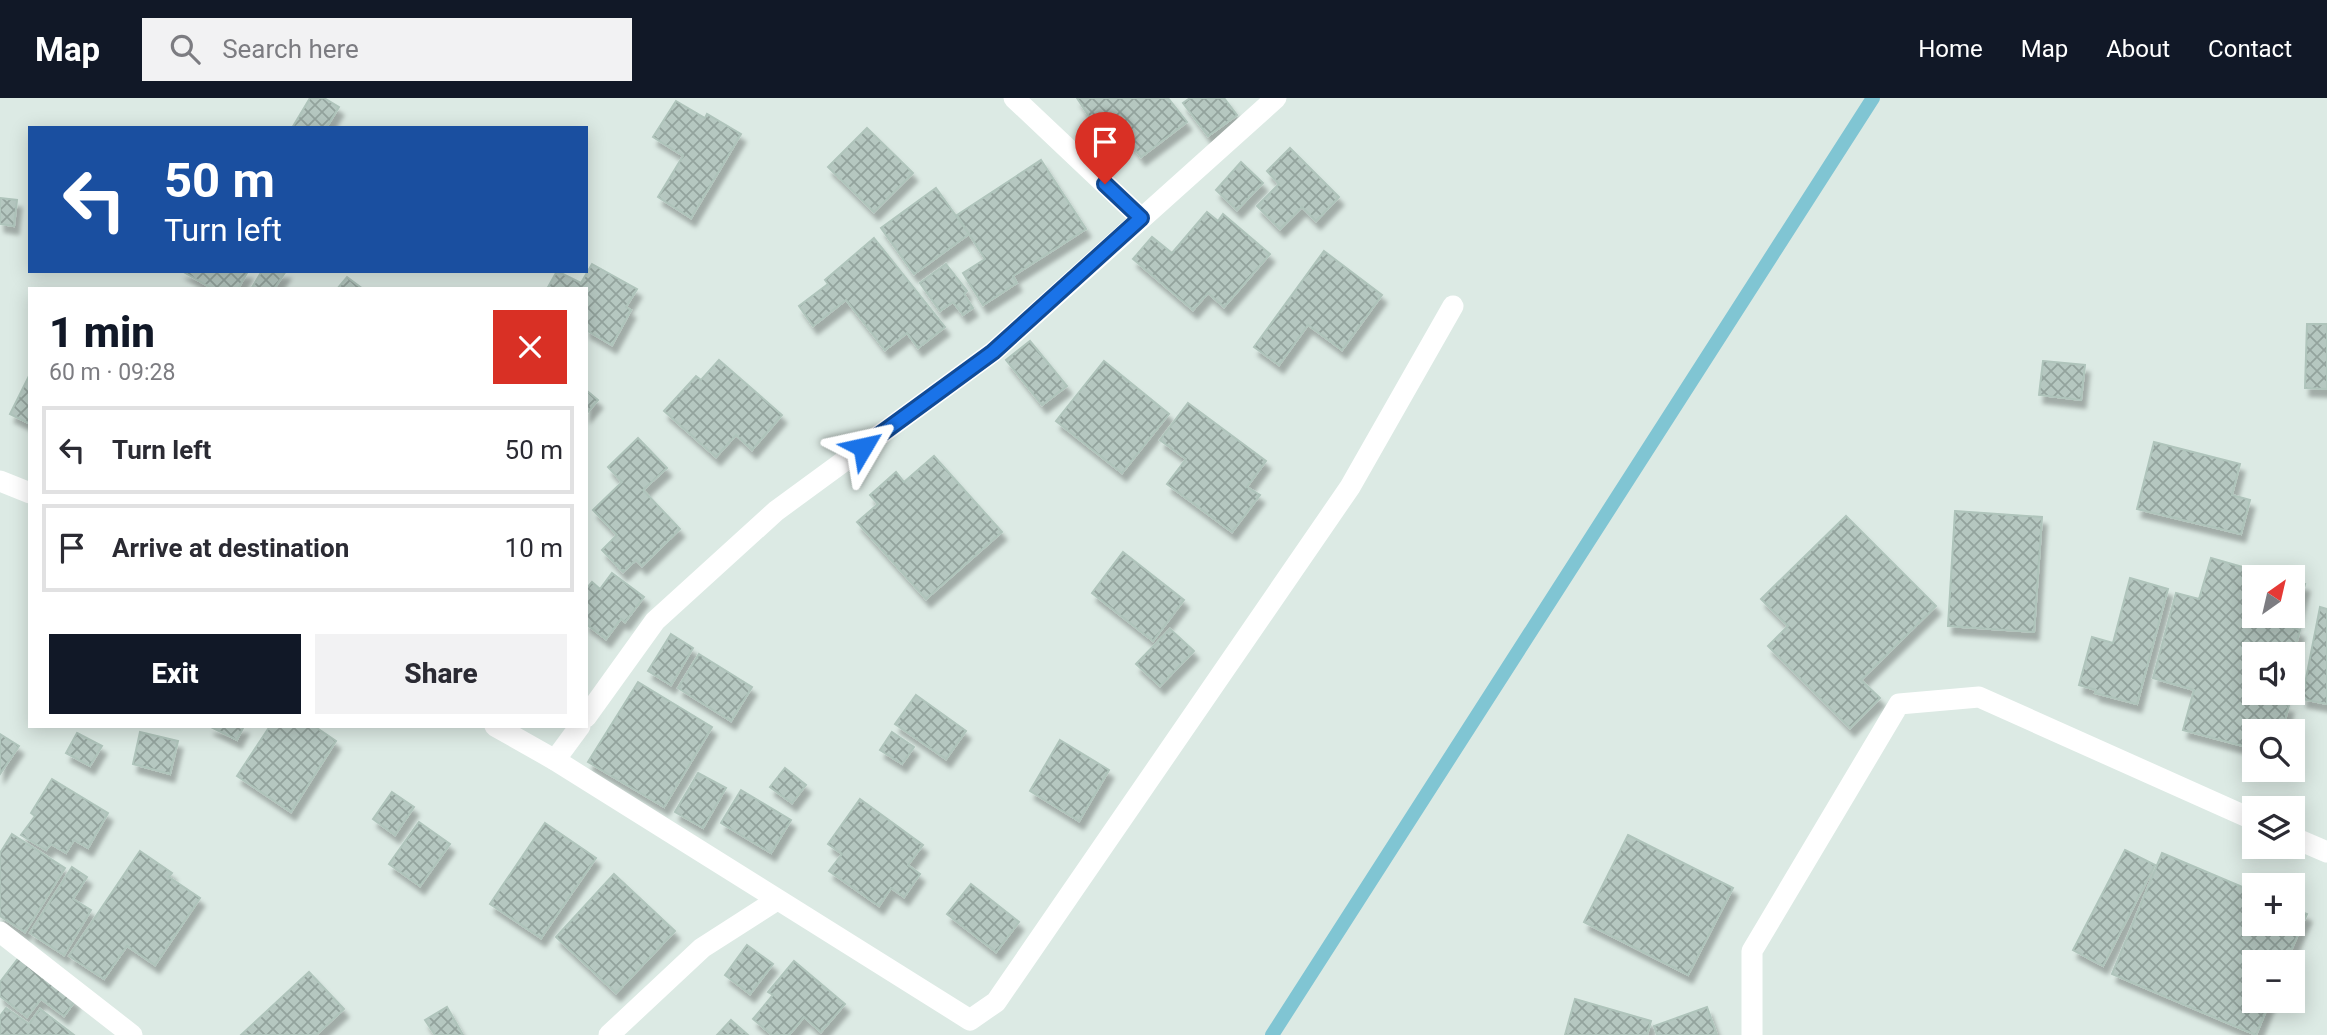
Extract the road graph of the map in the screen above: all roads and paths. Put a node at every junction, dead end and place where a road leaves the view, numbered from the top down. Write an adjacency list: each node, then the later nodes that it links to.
1 (1014, 98): 3 (street)
2 (1276, 98): 3 (street)
3 (1141, 218): 7 (street)
4 (1453, 306): 14 (street)
5 (0, 481): 6 (street)
6 (28, 492)
7 (588, 714)
8 (499, 728): 10 (street)
9 (579, 728): 10 (street)
10 (555, 760): 14 (street)
11 (2242, 815): 18 (street)
12 (2305, 843): 13 (street)
13 (2327, 852)
14 (778, 900): 17 (street)
15 (0, 932): 16 (street)
16 (132, 1035)
17 (609, 1035)
18 (1752, 1035)

